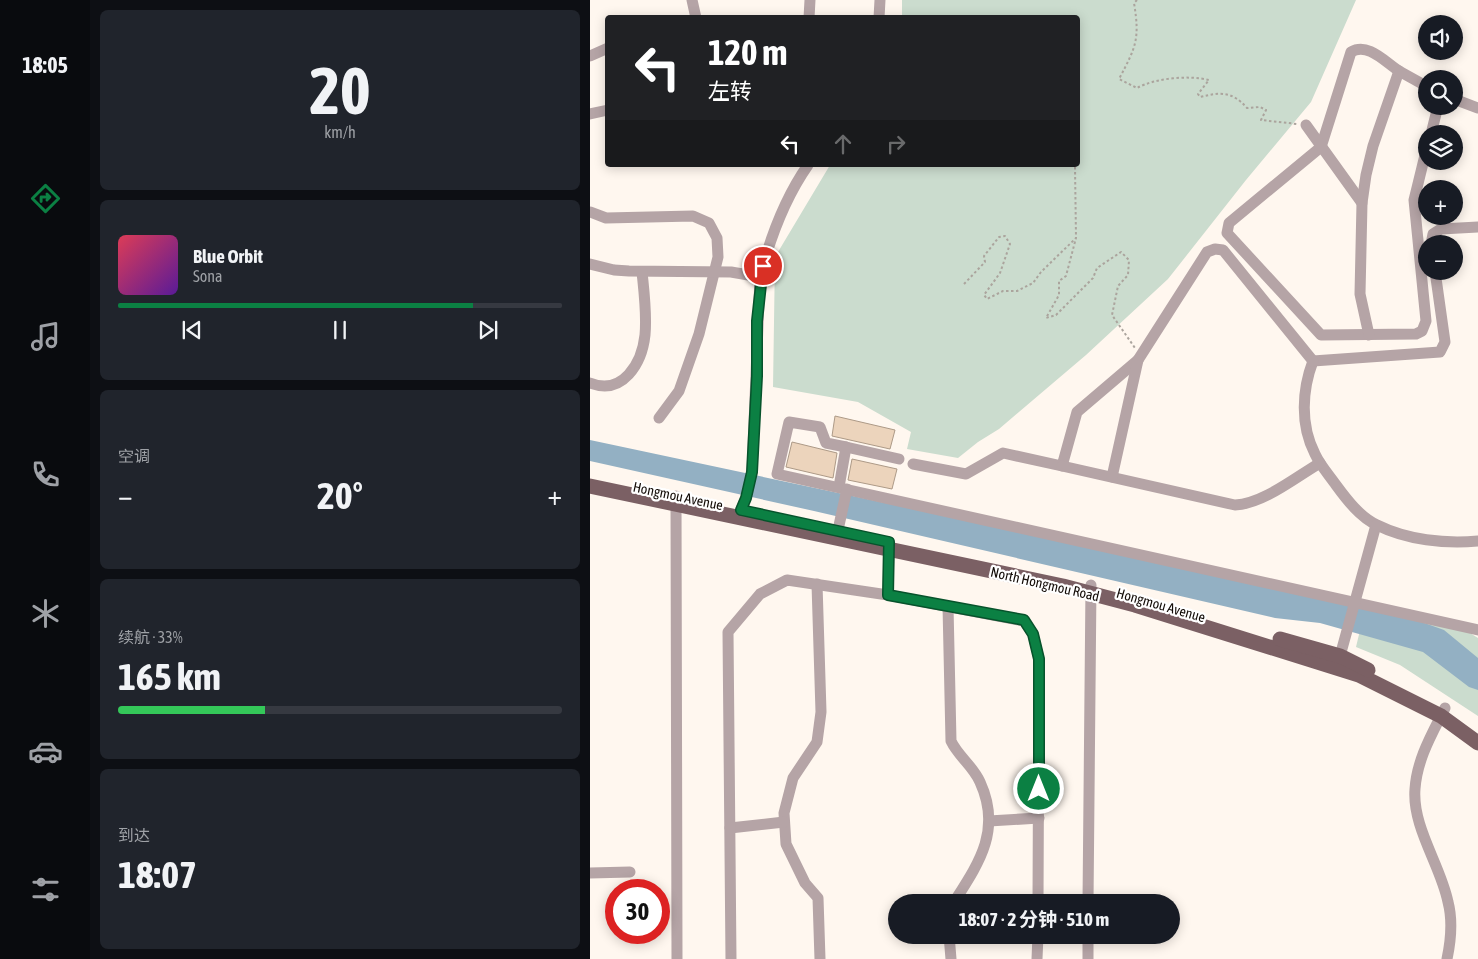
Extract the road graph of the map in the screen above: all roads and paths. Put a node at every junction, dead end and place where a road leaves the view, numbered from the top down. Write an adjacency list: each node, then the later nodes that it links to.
1 (692, 0): 5 (street)
2 (810, 0): 6 (street)
3 (880, 0): 7 (street)
4 (1137, 0): 16 (path)
5 (695, 15)
6 (809, 15)
7 (879, 15)
8 (605, 49): 9 (street)
9 (590, 56)
10 (1399, 71): 11 (street); 17 (street); 21 (street)
11 (1418, 82)
12 (1463, 102): 13 (street)
13 (1478, 108)
14 (605, 111): 15 (street)
15 (590, 114)
16 (1306, 125): 17 (street)
17 (1321, 147): 21 (street); 32 (street)
18 (807, 167): 29 (street)
19 (1074, 167): 25 (path)
20 (1421, 170): 32 (street)
21 (1362, 203): 32 (street)
22 (590, 212): 28 (street)
23 (1478, 227): 24 (street)
24 (1434, 235)
25 (1076, 238): 31 (path); 33 (path)
26 (590, 264): 27 (street)
27 (642, 272): 28 (street); 35 (street)
28 (714, 273): 29 (street); 36 (street)
29 (760, 277): 47 (street)
30 (1436, 280): 34 (street)
31 (964, 284)
32 (1369, 334)
33 (1139, 358): 34 (street); 41 (street); 43 (street)
34 (1313, 361): 39 (street)
35 (590, 384)
36 (659, 418)
37 (846, 447): 38 (street); 45 (street); 45 (street)
38 (899, 459)
39 (1320, 463): 43 (street); 48 (street)
40 (913, 464): 41 (street)
41 (1062, 466): 43 (street)
42 (590, 477): 46 (main road, Hongmou Avenue)
43 (1112, 477)
44 (590, 486): 46 (main road)
45 (843, 488): 49 (street); 55 (street)
46 (676, 501): 47 (main road, Hongmou Avenue); 49 (main road); 74 (street)
47 (743, 504): 49 (main road, Hongmou Avenue)
48 (1376, 525): 50 (street); 55 (street)
49 (836, 535): 51 (main road, Hongmou Avenue)
50 (1478, 541)
51 (889, 546): 53 (main road, Hongmou Avenue); 54 (street)
52 (817, 584): 54 (street); 64 (street); 65 (street)
53 (1091, 589): 58 (main road, Hongmou Avenue); 59 (main road, North Hongmou Road); 70 (street)
54 (888, 595): 56 (street)
55 (1354, 602): 57 (street); 58 (street)
56 (948, 606): 62 (street); 63 (street)
57 (1478, 630)
58 (1340, 656): 59 (main road, Hongmou Avenue)
59 (1442, 712): 60 (main road, Hongmou Avenue); 61 (main road, North Hongmou Road); 80 (street)
60 (1478, 732)
61 (1478, 743)
62 (1039, 818): 63 (street); 69 (street)
63 (989, 821): 68 (street)
64 (784, 822): 65 (street); 76 (street)
65 (730, 828): 75 (street)
66 (630, 872): 67 (street)
67 (590, 873)
68 (959, 894)
69 (1038, 894)
70 (1088, 894)
71 (949, 944): 77 (street)
72 (1038, 944): 78 (street)
73 (1088, 944): 79 (street)
74 (677, 959)
75 (731, 959)
76 (820, 959)
77 (950, 959)
78 (1037, 959)
79 (1088, 959)
80 (1447, 959)

